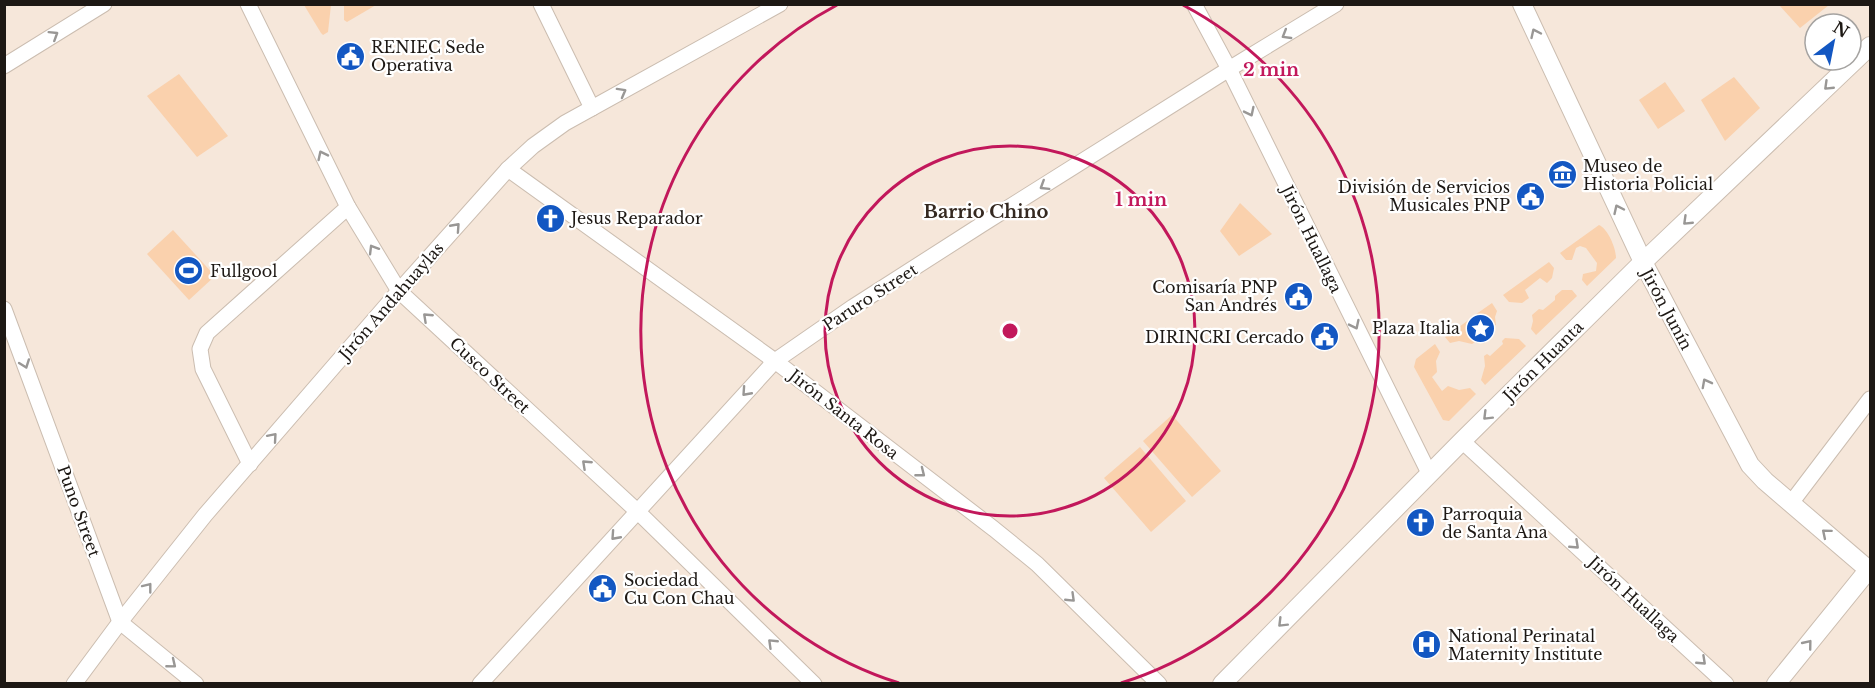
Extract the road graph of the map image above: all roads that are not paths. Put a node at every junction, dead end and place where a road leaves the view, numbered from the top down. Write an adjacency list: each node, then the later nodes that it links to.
1 (104, 4): 9 (street, one-way to 1)
2 (248, 4): 13 (street, Cusco Street, one-way to 2)
3 (542, 4): 11 (street)
4 (780, 4): 11 (street, Jirón Andahuaylas, one-way to 4)
5 (1194, 4): 10 (street, Jirón Huallaga)
6 (1336, 4): 10 (street, Paruro Street, one-way to 10)
7 (1522, 4): 14 (street, Jirón Junín, one-way to 7)
8 (1870, 46): 14 (street, Jirón Huanta, one-way to 14)
9 (4, 66)
10 (1229, 69): 17 (street, Paruro Street, one-way to 17); 21 (street, Jirón Huallaga, one-way to 21)
11 (592, 108): 12 (street, Jirón Andahuaylas)
12 (508, 169): 15 (street, Jirón Andahuaylas, one-way to 12); 17 (street, Jirón Santa Rosa)
13 (348, 207): 15 (street, Cusco Street, one-way to 13); 20 (street)
14 (1643, 262): 19 (street, Jirón Huanta, one-way to 19); 22 (street, Jirón Junín, one-way to 14)
15 (399, 291): 20 (street, Jirón Andahuaylas, one-way to 15); 23 (street, Cusco Street, one-way to 15)
16 (4, 309): 25 (street, Puno Street, one-way to 25)
17 (775, 361): 23 (street, Paruro Street, one-way to 23); 30 (street, Jirón Santa Rosa, one-way to 30)
18 (1870, 399): 22 (street)
19 (1462, 441): 21 (street, Jirón Huanta); 32 (street, Jirón Huallaga, one-way to 32)
20 (250, 464): 25 (street, Jirón Andahuaylas, one-way to 20)
21 (1429, 473): 31 (street, Jirón Huanta, one-way to 31)
22 (1791, 503): 24 (street, Jirón Junín, one-way to 22)
23 (637, 511): 28 (street, Paruro Street, one-way to 28); 29 (street, Cusco Street, one-way to 23)
24 (1870, 570): 33 (street, one-way to 24)
25 (120, 622): 26 (street, Jirón Andahuaylas); 27 (street, one-way to 27)
26 (75, 684)
27 (196, 684)
28 (480, 684)
29 (814, 684)
30 (1159, 684)
31 (1222, 684)
32 (1726, 684)
33 (1776, 684)

